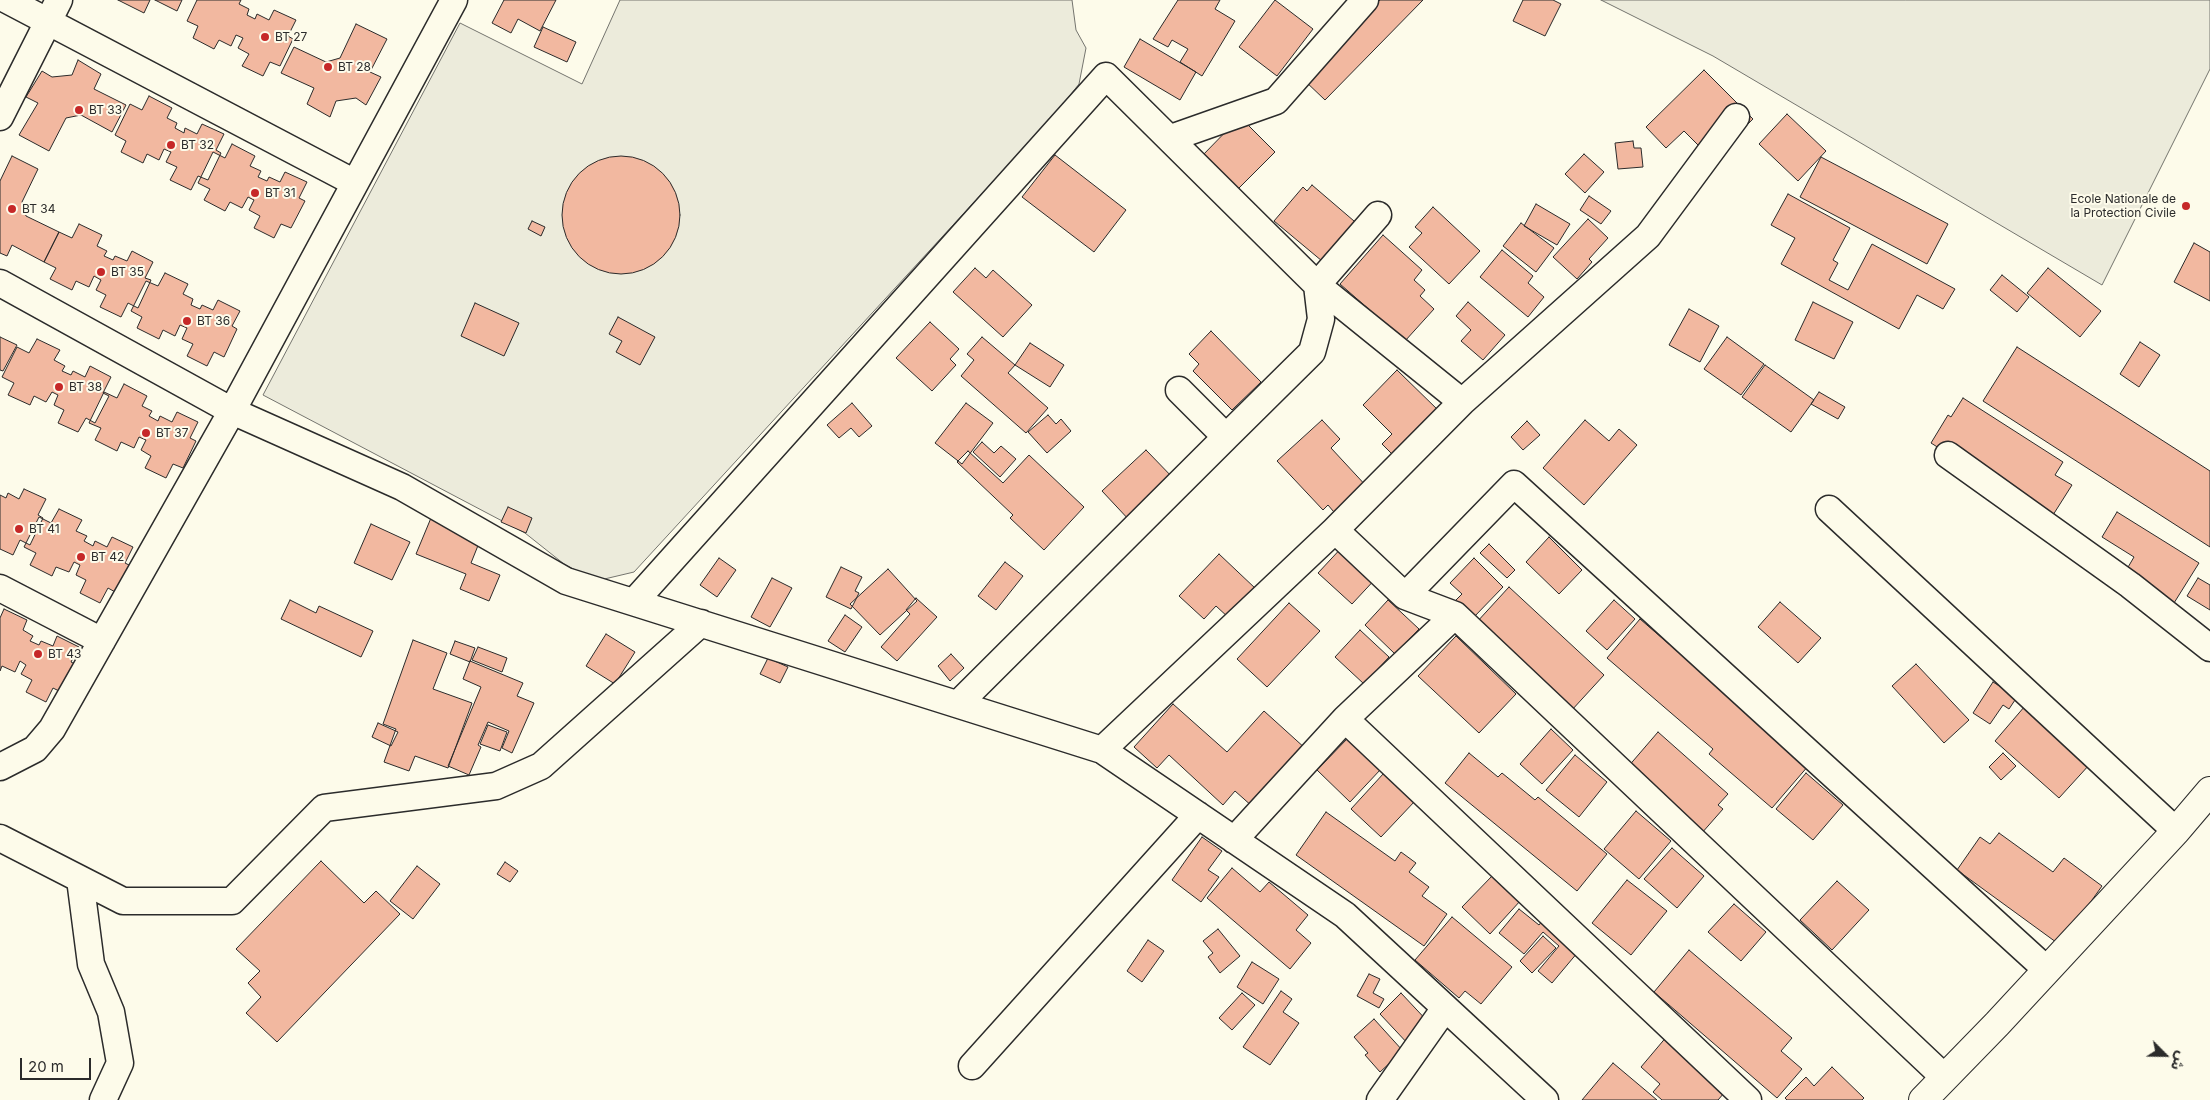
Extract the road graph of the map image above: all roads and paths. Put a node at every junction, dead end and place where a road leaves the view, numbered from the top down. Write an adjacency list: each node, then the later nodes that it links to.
1 (7, 0): 5 (street)
2 (59, 0): 5 (street)
3 (454, 0): 9 (street)
4 (1365, 0): 8 (street)
5 (48, 23): 6 (street); 9 (street)
6 (0, 117)
7 (1736, 117): 14 (street)
8 (1171, 138): 12 (street); 22 (street)
9 (355, 183): 15 (street)
10 (1378, 215): 12 (street)
11 (0, 283): 15 (street)
12 (1317, 285): 14 (street); 16 (street)
13 (1179, 390): 16 (street)
14 (1462, 402): 19 (street)
15 (232, 411): 22 (street); 25 (street)
16 (1226, 436): 27 (street)
17 (1948, 455): 26 (street)
18 (1829, 509): 33 (street)
19 (1335, 530): 21 (street); 29 (street)
20 (0, 588): 25 (street)
21 (1405, 596): 23 (street); 37 (street)
22 (634, 602): 24 (street)
23 (1454, 616): 28 (street); 40 (street)
24 (701, 623): 27 (street); 36 (street)
25 (102, 641): 30 (street)
26 (2210, 648)
27 (958, 704): 29 (street)
28 (1344, 719): 35 (street); 44 (street)
29 (1102, 750): 32 (street)
30 (0, 767)
31 (2210, 792): 33 (main road)
32 (1198, 815): 35 (street); 39 (street)
33 (2176, 831): 37 (main road)
34 (0, 838): 36 (street)
35 (1234, 840): 38 (street)
36 (80, 879): 41 (street)
37 (2047, 970): 40 (main road)
38 (1445, 1008): 42 (street); 43 (street)
39 (972, 1066)
40 (1944, 1077): 45 (main road)
41 (103, 1100)
42 (1380, 1100)
43 (1545, 1100)
44 (1748, 1100)
45 (1923, 1100)

